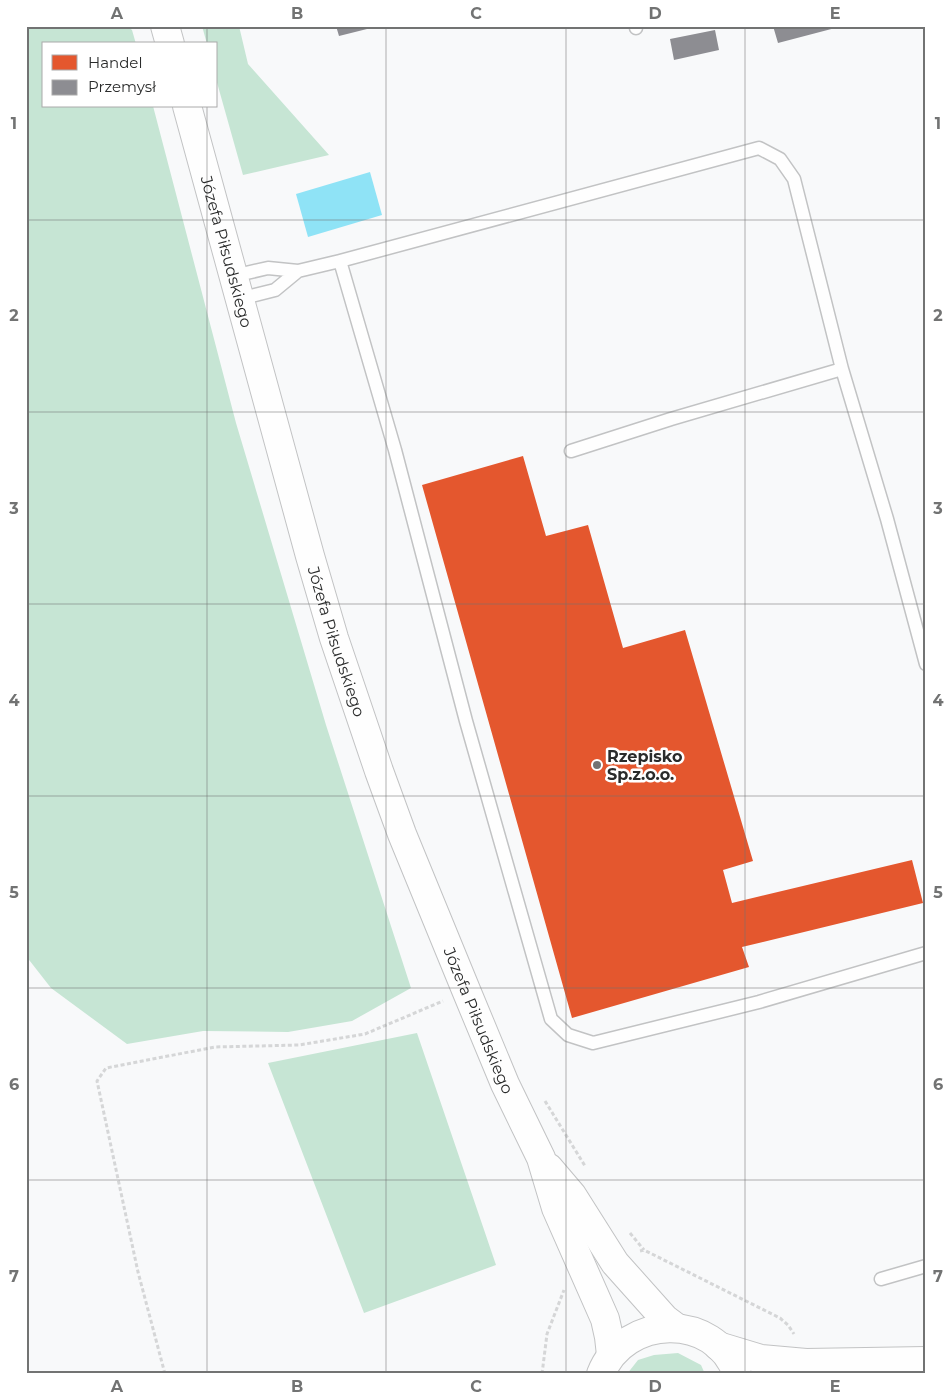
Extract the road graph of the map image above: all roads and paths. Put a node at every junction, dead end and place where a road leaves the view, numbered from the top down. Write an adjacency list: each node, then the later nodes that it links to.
1 (165, 26): 2 (main road)
2 (169, 42)
3 (188, 108): 6 (main road, Józefa Piłsudskiego)
4 (340, 261): 5 (lane); 7 (lane); 10 (lane)
5 (298, 271): 6 (lane); 6 (lane)
6 (236, 287): 11 (main road, Józefa Piłsudskiego)
7 (842, 369): 8 (lane); 9 (lane)
8 (571, 451)
9 (926, 664)
10 (924, 955)
11 (466, 990): 13 (main road, Józefa Piłsudskiego); 26 (path)
12 (543, 1097): 14 (path)
13 (541, 1158): 21 (main road, Józefa Piłsudskiego); 25 (main road, Józefa Piłsudskiego)
14 (587, 1170)
15 (624, 1227): 16 (path)
16 (644, 1250): 17 (path); 22 (path)
17 (638, 1252)
18 (926, 1266): 19 (lane)
19 (881, 1279)
20 (564, 1289): 27 (path)
21 (678, 1328): 23 (main road); 25 (main road)
22 (797, 1338)
23 (718, 1346): 24 (main road); 28 (main road)
24 (926, 1362)
25 (606, 1364)
26 (165, 1374)
27 (542, 1374)
28 (737, 1374)

